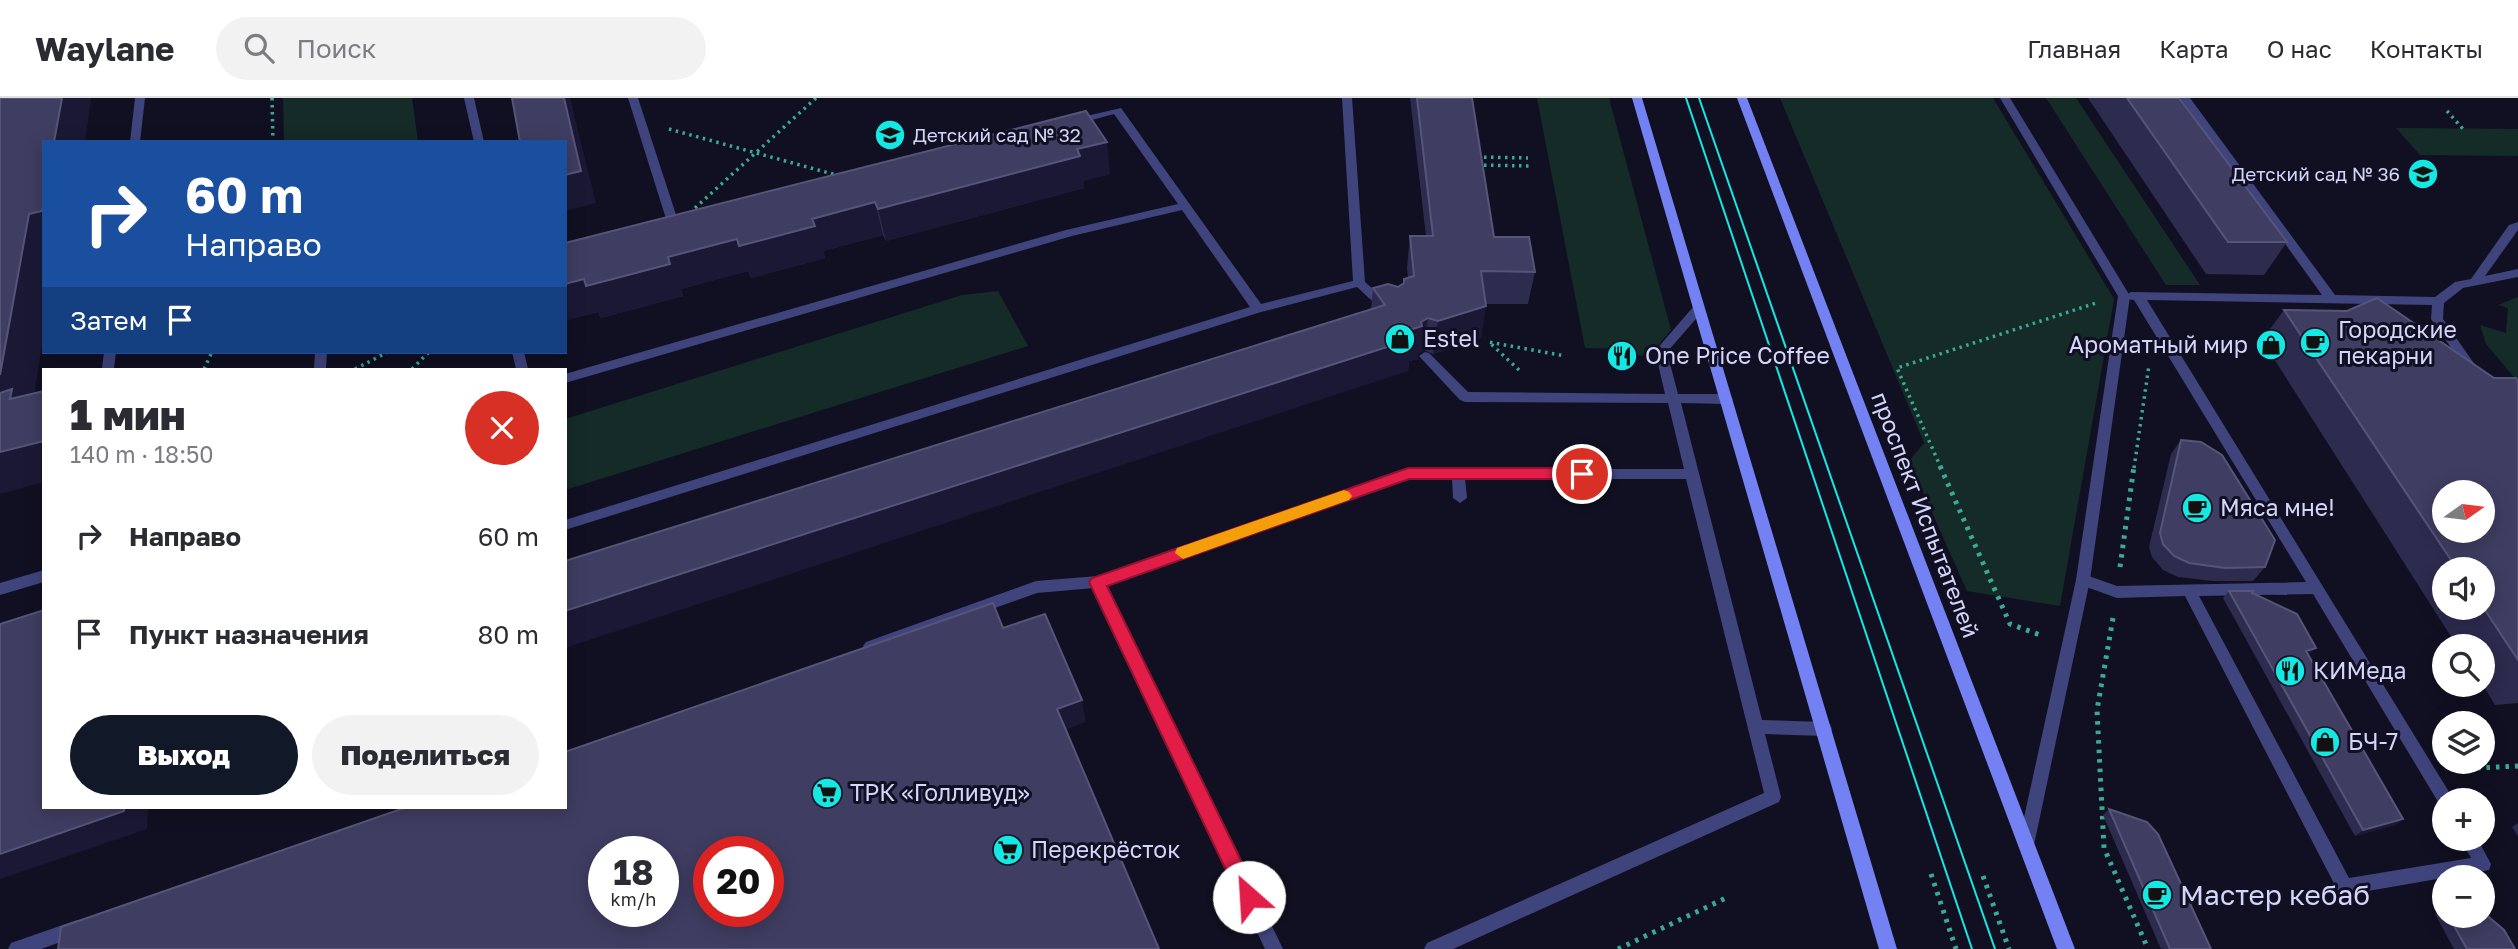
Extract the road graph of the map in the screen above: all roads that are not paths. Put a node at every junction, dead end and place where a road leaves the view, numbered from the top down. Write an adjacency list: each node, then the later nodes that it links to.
1 (140, 98): 10 (street)
2 (468, 98): 11 (street)
3 (633, 98): 15 (street)
4 (1347, 98): 19 (street)
5 (1637, 98): 24 (main road)
6 (1742, 98): 45 (main road, проспект Испытателей)
7 (2005, 98): 20 (street)
8 (2185, 98): 21 (street)
9 (1065, 124): 12 (street)
10 (135, 140)
11 (478, 140)
12 (1185, 206): 23 (street); 27 (street)
13 (687, 224): 15 (street)
14 (2518, 226): 18 (street)
15 (674, 228): 16 (street)
16 (650, 234)
17 (2518, 273): 18 (street)
18 (2476, 280): 22 (street)
19 (1359, 283): 23 (street); 25 (street)
20 (2131, 296): 21 (street); 36 (street); 38 (street)
21 (2332, 300): 22 (street)
22 (2438, 301): 28 (street)
23 (1258, 309): 34 (street)
24 (1698, 309): 29 (street); 30 (main road)
25 (1393, 313)
26 (1425, 356): 29 (street)
27 (567, 378)
28 (2481, 383)
29 (1673, 398): 30 (street); 32 (street)
30 (1727, 398): 43 (main road)
31 (1458, 474): 32 (street); 33 (street); 37 (street)
32 (1691, 474): 42 (street)
33 (1460, 498)
34 (567, 523)
35 (42, 577): 39 (street)
36 (2083, 579): 40 (street); 45 (street)
37 (1098, 582): 41 (street); 49 (street)
38 (2317, 588): 40 (street); 44 (street)
39 (0, 589)
40 (2189, 590): 46 (street)
41 (853, 652)
42 (1756, 727): 43 (street); 50 (street)
43 (1824, 729): 51 (main road)
44 (2439, 788)
45 (2026, 845): 52 (main road, проспект Испытателей)
46 (2476, 851)
47 (95, 922): 48 (street)
48 (17, 949)
49 (1274, 949)
50 (1433, 949)
51 (1888, 949)
52 (2066, 949)

